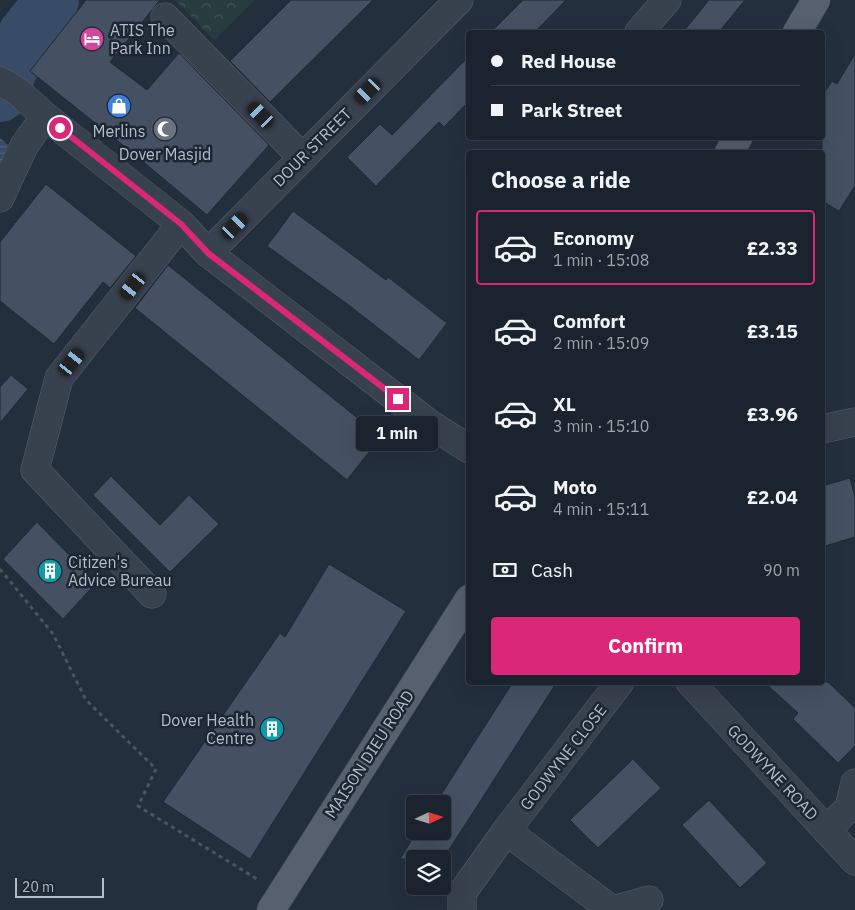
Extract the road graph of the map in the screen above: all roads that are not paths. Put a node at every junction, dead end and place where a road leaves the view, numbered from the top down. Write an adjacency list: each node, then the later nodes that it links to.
1 (459, 0): 9 (street, DOUR STREET)
2 (667, 0): 5 (street)
3 (816, 0): 6 (main road)
4 (165, 18): 9 (street)
5 (641, 30)
6 (798, 30)
7 (8, 86): 8 (street)
8 (45, 116): 10 (street); 11 (street)
9 (302, 157): 12 (street, DOUR STREET)
10 (0, 198)
11 (181, 224): 12 (street); 16 (street)
12 (208, 253): 15 (street)
13 (855, 422): 14 (street)
14 (825, 428)
15 (466, 447)
16 (152, 594)
17 (466, 604): 25 (main road, MAISON DIEU ROAD)
18 (618, 685): 22 (street, GODWYNE CLOSE)
19 (693, 685): 21 (street, GODWYNE ROAD)
20 (855, 783): 21 (street)
21 (826, 830): 23 (street, GODWYNE ROAD)
22 (506, 831): 26 (street, GODWYNE CLOSE); 27 (street)
23 (855, 861)
24 (649, 900): 27 (street)
25 (276, 902)
26 (462, 910)
27 (613, 910)

